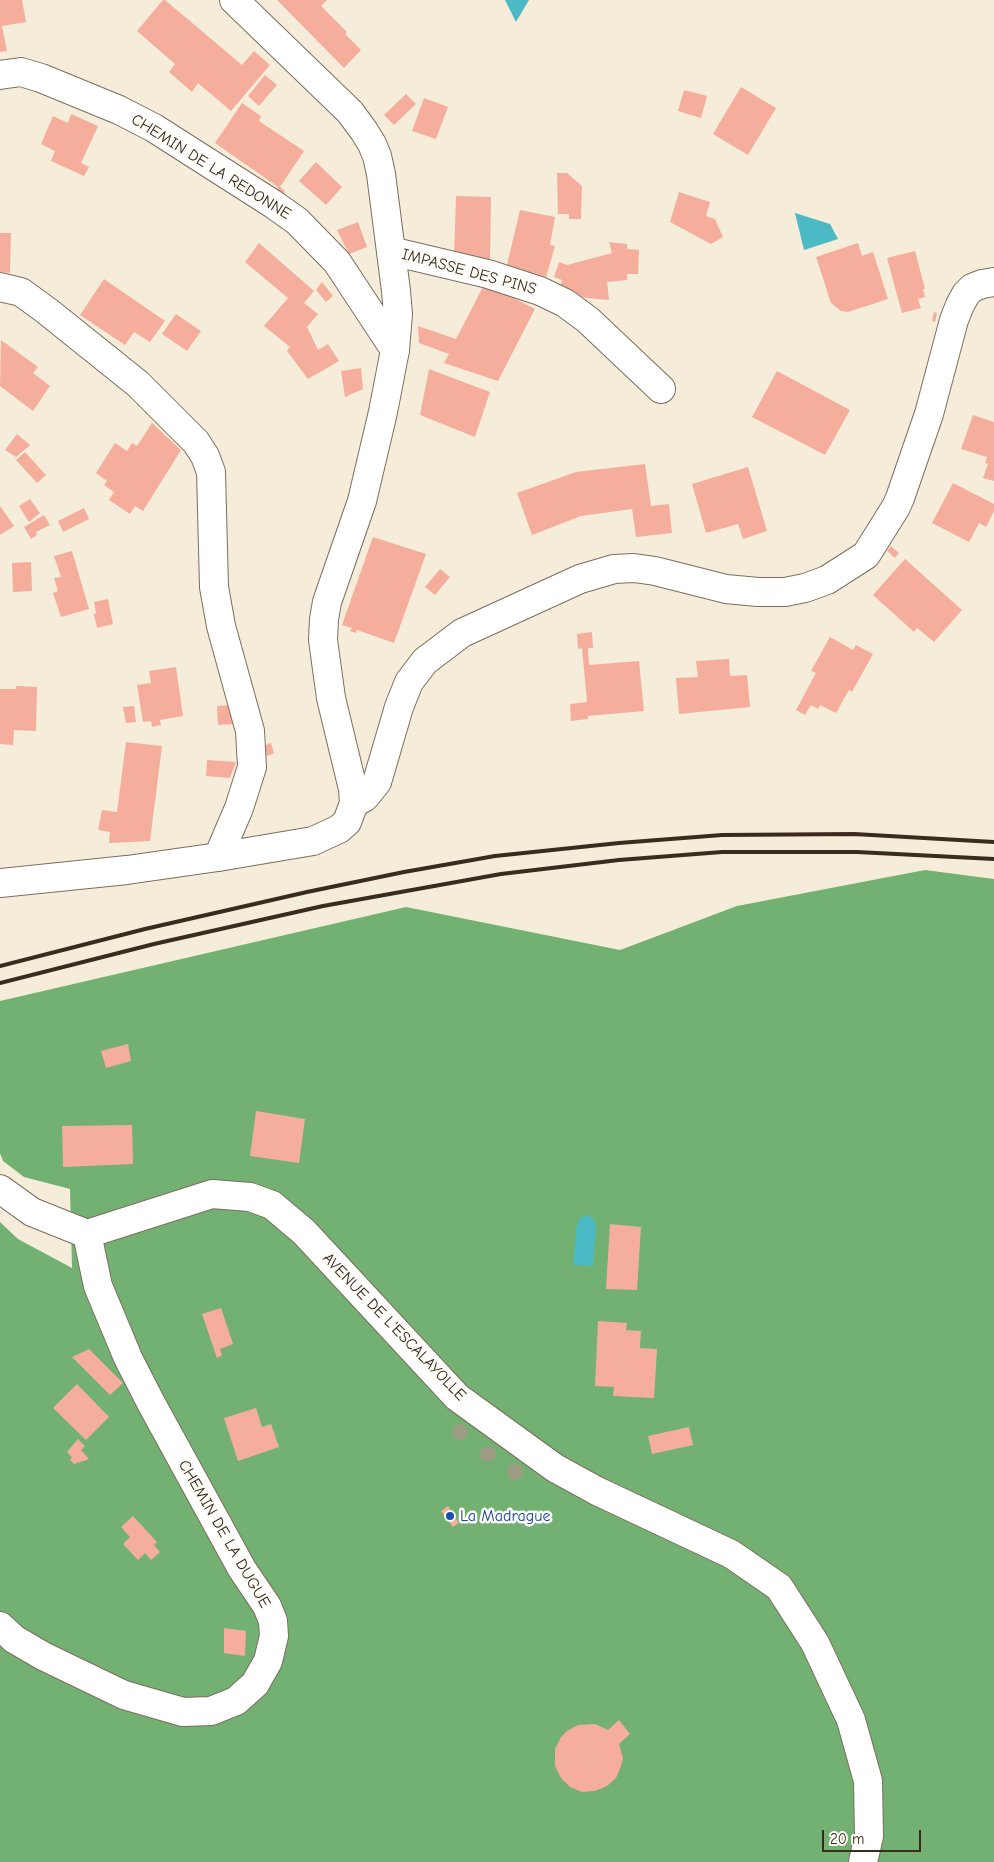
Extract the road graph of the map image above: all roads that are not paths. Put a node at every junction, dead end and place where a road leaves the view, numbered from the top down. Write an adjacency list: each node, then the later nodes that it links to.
1 (234, 0): 3 (street)
2 (0, 75): 6 (street, CHEMIN DE LA REDONNE)
3 (391, 251): 6 (street); 7 (street, IMPASSE DES PINS)
4 (994, 282): 8 (street)
5 (0, 287): 9 (street)
6 (395, 350): 8 (street)
7 (661, 389)
8 (354, 803): 9 (street)
9 (218, 857): 10 (street)
10 (0, 883)
11 (0, 1189): 12 (street)
12 (88, 1234): 13 (street, CHEMIN DE LA DUGUE); 14 (street, AVENUE DE L'ESCALAYOLLE)
13 (0, 1626)
14 (863, 1862)

